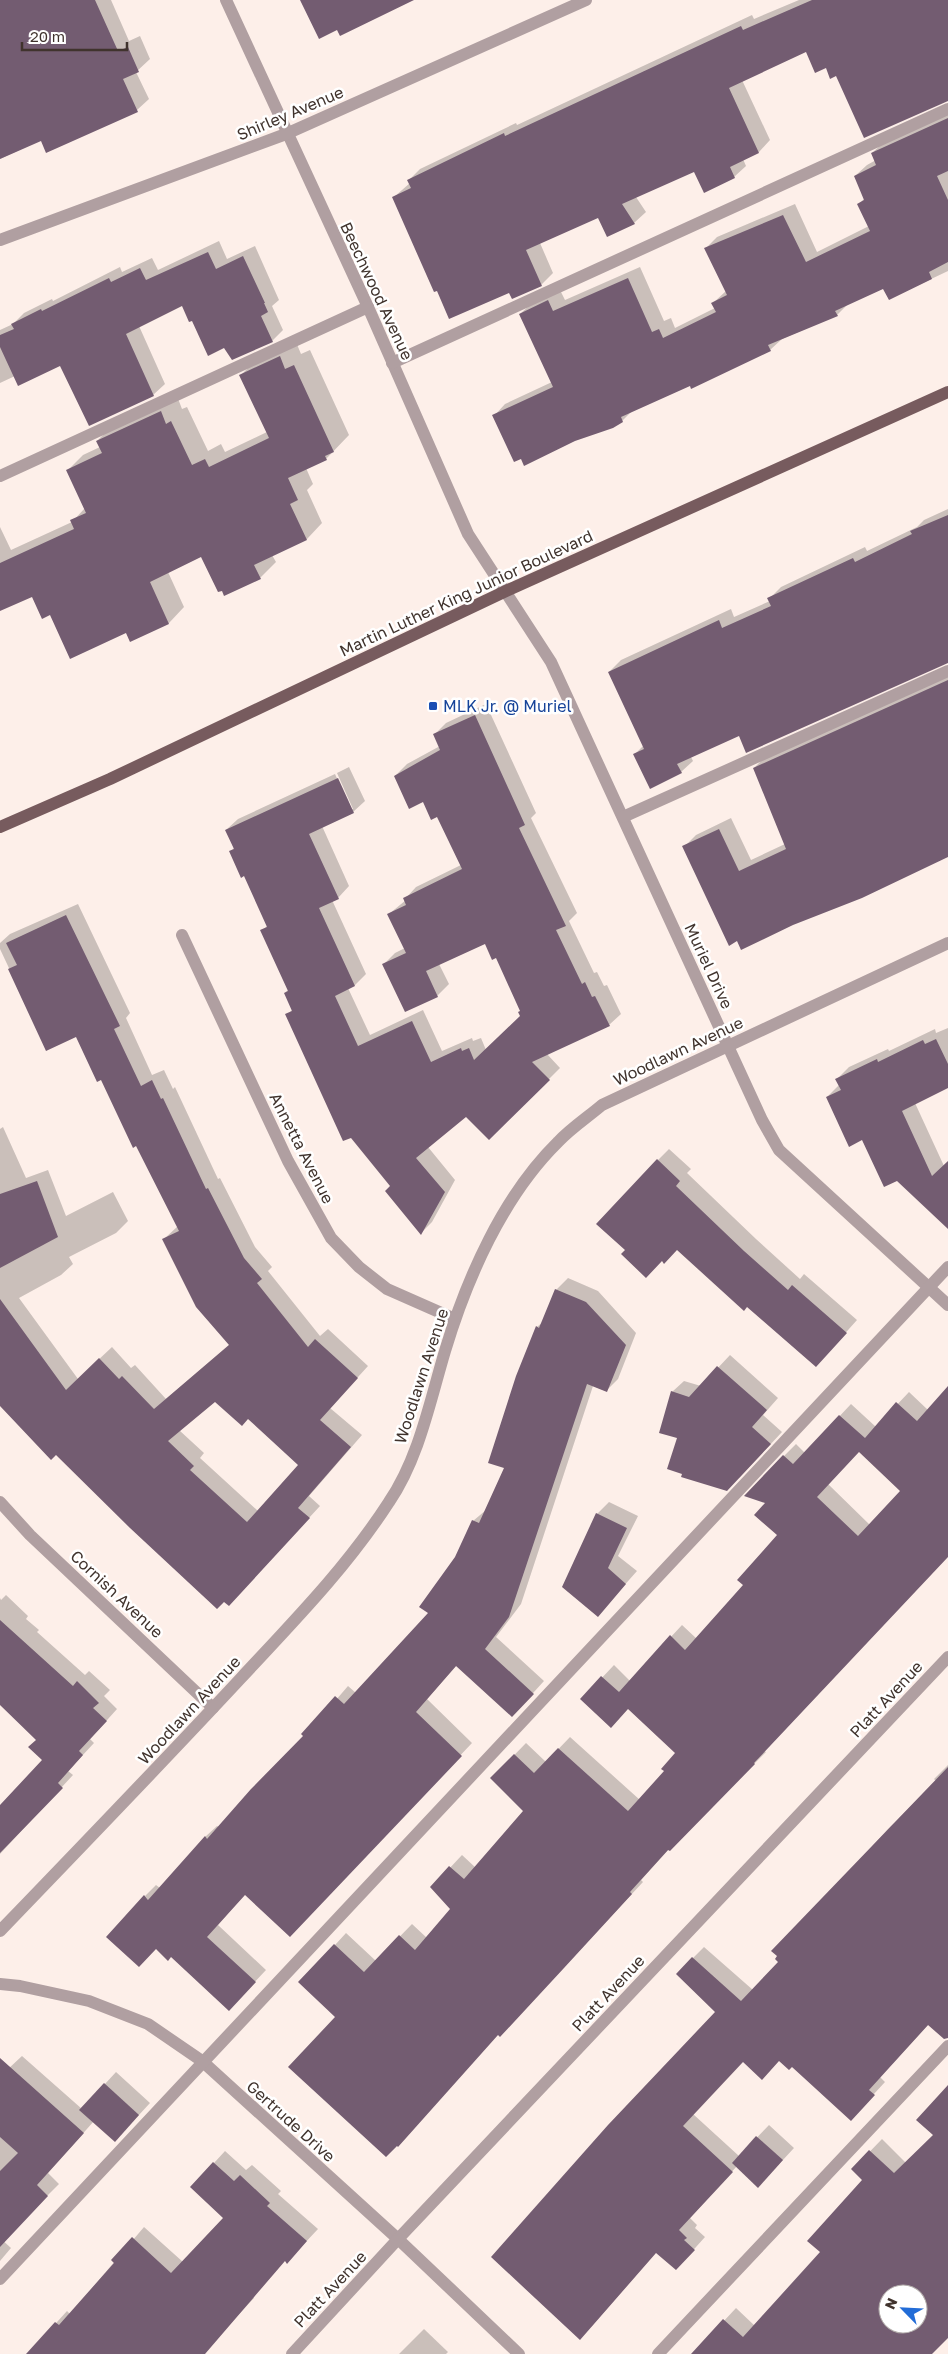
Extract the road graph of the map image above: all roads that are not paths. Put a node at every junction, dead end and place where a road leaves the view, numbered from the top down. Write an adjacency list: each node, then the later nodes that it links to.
1 (226, 0): 4 (street, Beechwood Avenue)
2 (586, 0): 4 (street, Shirley Avenue)
3 (948, 109): 7 (street)
4 (286, 134): 5 (street, Shirley Avenue); 6 (street, Beechwood Avenue)
5 (0, 240)
6 (368, 307): 7 (street, Beechwood Avenue); 9 (street)
7 (392, 363): 10 (street, Beechwood Avenue)
8 (948, 392): 10 (main road, Martin Luther King Junior Boulevard)
9 (0, 476)
10 (506, 591): 12 (street, Muriel Drive); 13 (main road, Martin Luther King Junior Boulevard)
11 (948, 671): 12 (street)
12 (623, 817): 16 (street, Muriel Drive)
13 (0, 827)
14 (182, 935): 20 (street, Annetta Avenue)
15 (948, 943): 16 (street, Woodlawn Avenue)
16 (728, 1046): 18 (street, Muriel Drive); 20 (street, Woodlawn Avenue)
17 (948, 1267): 18 (street)
18 (929, 1288): 19 (street, Muriel Drive); 27 (street)
19 (948, 1305)
20 (454, 1319): 23 (street, Woodlawn Avenue)
21 (0, 1502): 23 (street, Cornish Avenue)
22 (948, 1656): 28 (street, Platt Avenue)
23 (214, 1708): 24 (street, Woodlawn Avenue)
24 (0, 1931)
25 (0, 1984): 27 (street, Gertrude Drive)
26 (948, 2046): 32 (street)
27 (202, 2061): 28 (street, Gertrude Drive); 29 (street)
28 (398, 2239): 30 (street, Platt Avenue); 31 (street, Gertrude Drive)
29 (0, 2279)
30 (292, 2354)
31 (519, 2354)
32 (658, 2354)

